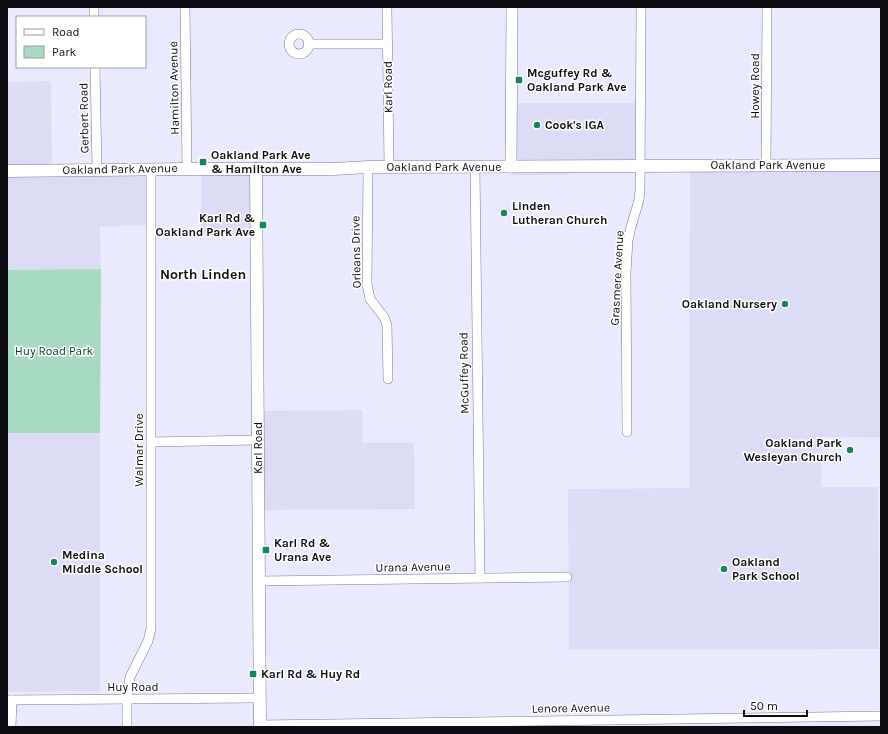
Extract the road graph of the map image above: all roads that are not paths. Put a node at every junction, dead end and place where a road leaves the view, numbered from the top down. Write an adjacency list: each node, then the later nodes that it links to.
1 (185, 7): 16 (street, Hamilton Avenue)
2 (387, 7): 7 (street, Karl Road)
3 (512, 7): 15 (street)
4 (641, 7): 11 (street, Grasmere Avenue)
5 (767, 7): 9 (street, Howey Road)
6 (308, 44): 7 (street)
7 (388, 44): 13 (street, Karl Road)
8 (95, 68): 20 (street, Gerbert Road)
9 (766, 165): 10 (main road, Oakland Park Avenue); 11 (main road, Oakland Park Avenue)
10 (881, 165)
11 (640, 166): 15 (main road, Oakland Park Avenue); 22 (street, Grasmere Avenue)
12 (368, 167): 13 (main road, Oakland Park Avenue); 18 (main road, Oakland Park Avenue); 21 (street, Orleans Drive)
13 (389, 167): 14 (main road, Oakland Park Avenue)
14 (475, 167): 15 (main road, Oakland Park Avenue); 26 (street, McGuffey Road)
15 (511, 167)
16 (187, 168): 17 (main road, Oakland Park Avenue); 18 (main road, Oakland Park Avenue)
17 (151, 169): 20 (main road, Oakland Park Avenue); 24 (street, Walmar Drive)
18 (256, 169): 23 (main road, Karl Road)
19 (7, 170): 20 (main road, Oakland Park Avenue)
20 (96, 170)
21 (388, 379)
22 (627, 432)
23 (258, 440): 24 (street); 27 (main road, Karl Road)
24 (151, 442): 29 (street, Walmar Drive)
25 (567, 577): 26 (street, Urana Avenue)
26 (480, 578): 27 (street, Urana Avenue)
27 (259, 581): 28 (main road, Karl Road)
28 (260, 698): 29 (street, Huy Road); 33 (main road, Karl Road)
29 (127, 699): 30 (street, Huy Road); 35 (street, Walmar Drive)
30 (10, 700): 34 (street)
31 (881, 716): 32 (street, Lenore Avenue)
32 (575, 724): 33 (street, Lenore Avenue)
33 (260, 726)
34 (11, 727)
35 (127, 727)

